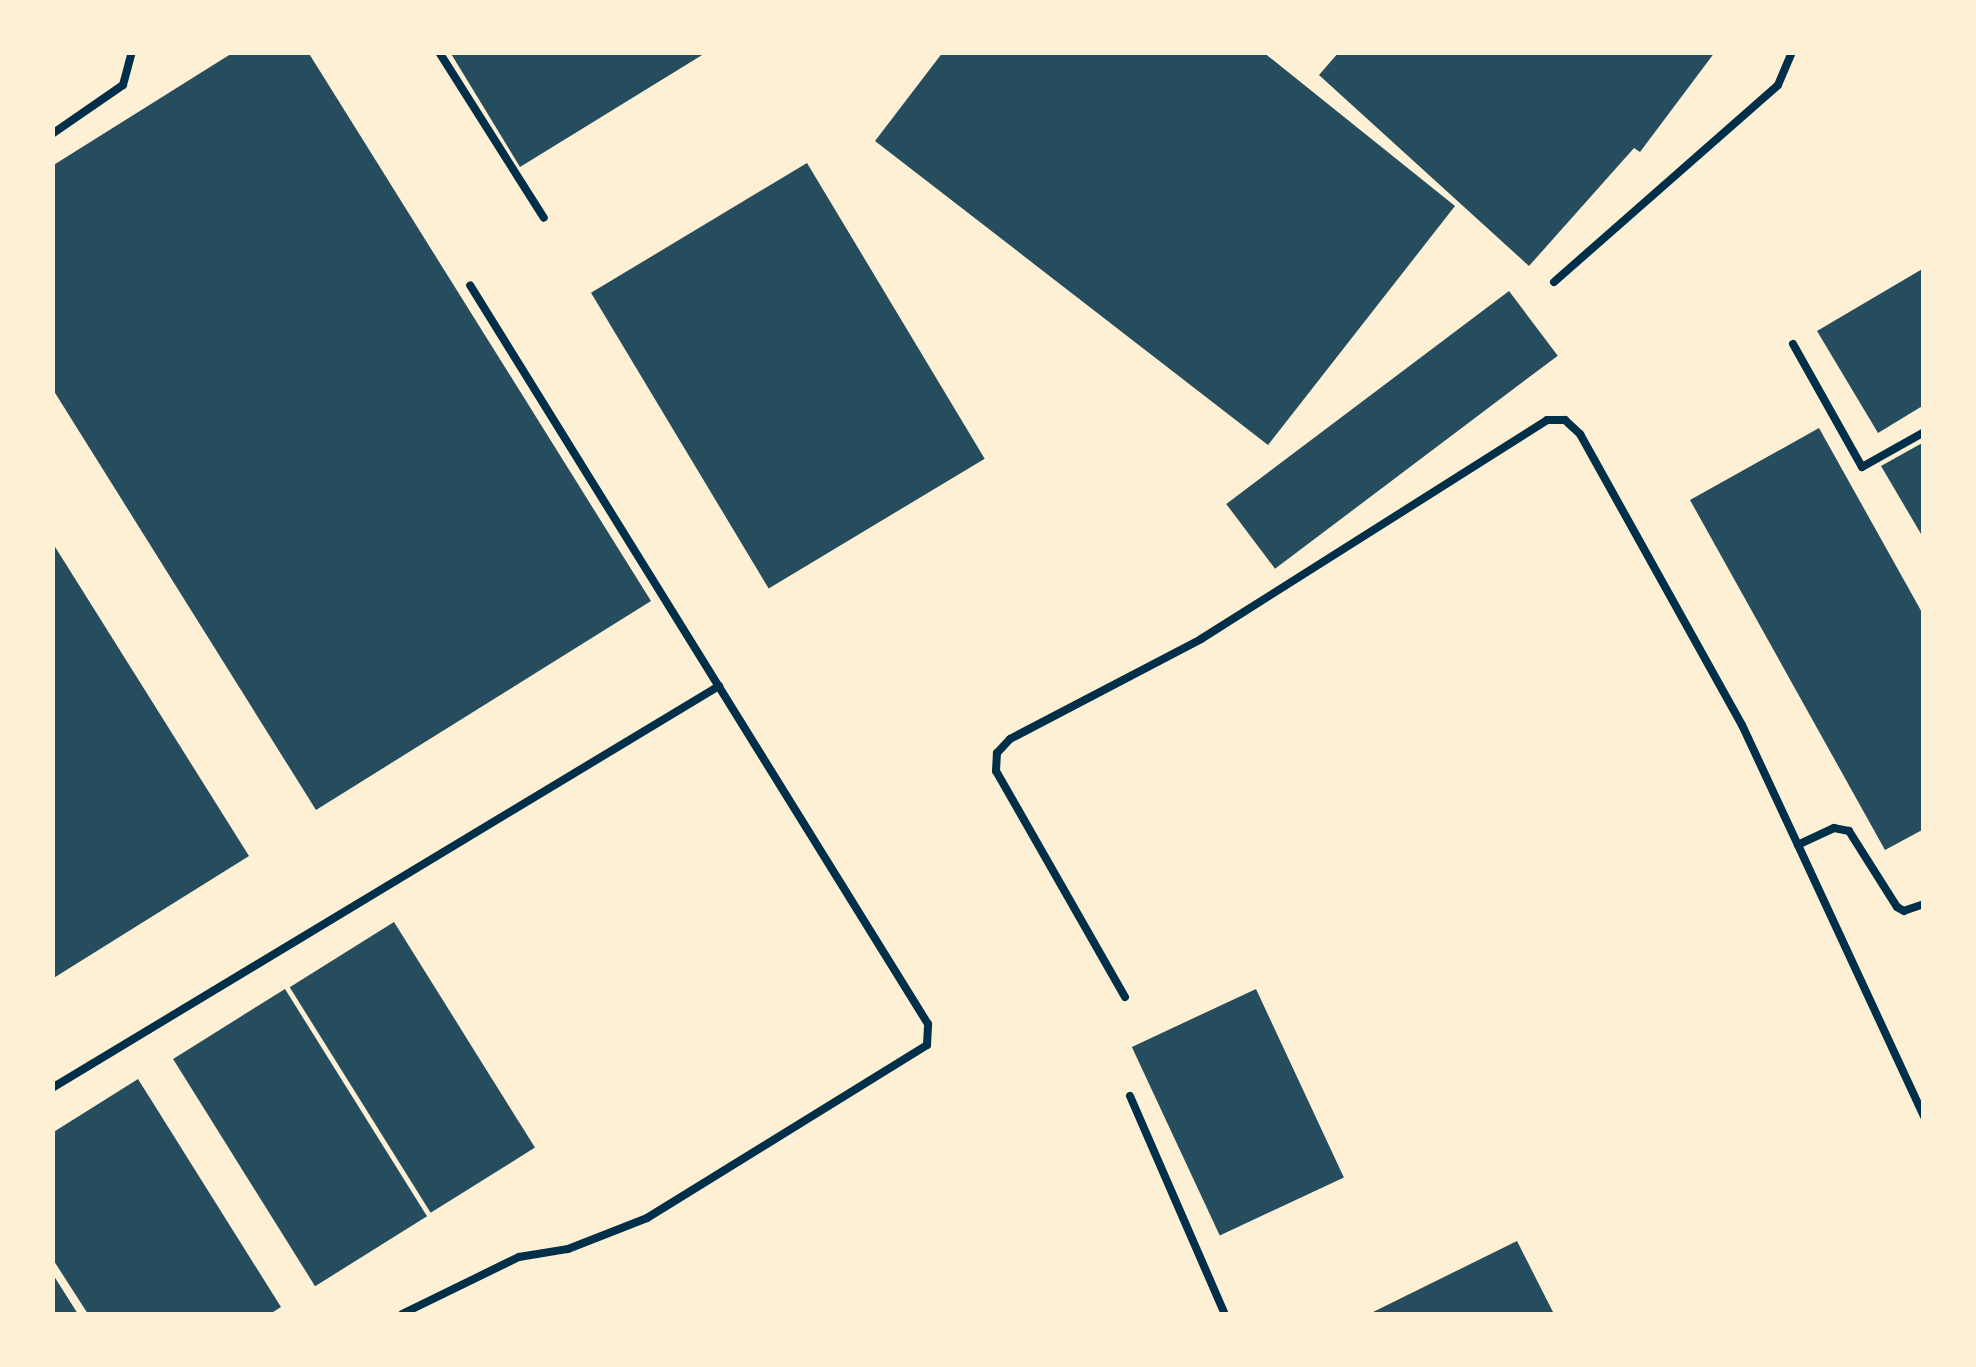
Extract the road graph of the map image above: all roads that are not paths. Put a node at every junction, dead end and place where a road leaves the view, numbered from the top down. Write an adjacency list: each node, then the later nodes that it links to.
1 (132, 52): 4 (lane)
2 (439, 52): 5 (lane)
3 (1792, 52): 6 (lane)
4 (52, 134)
5 (544, 218)
6 (1554, 282)
7 (470, 285): 10 (lane)
8 (1794, 344): 9 (lane)
9 (1924, 432)
10 (719, 686): 14 (lane); 17 (lane)
11 (1798, 844): 12 (lane); 13 (lane); 16 (lane)
12 (1924, 904)
13 (1125, 997)
14 (52, 1088)
15 (1130, 1096): 18 (lane)
16 (1924, 1117)
17 (402, 1314)
18 (1225, 1314)

